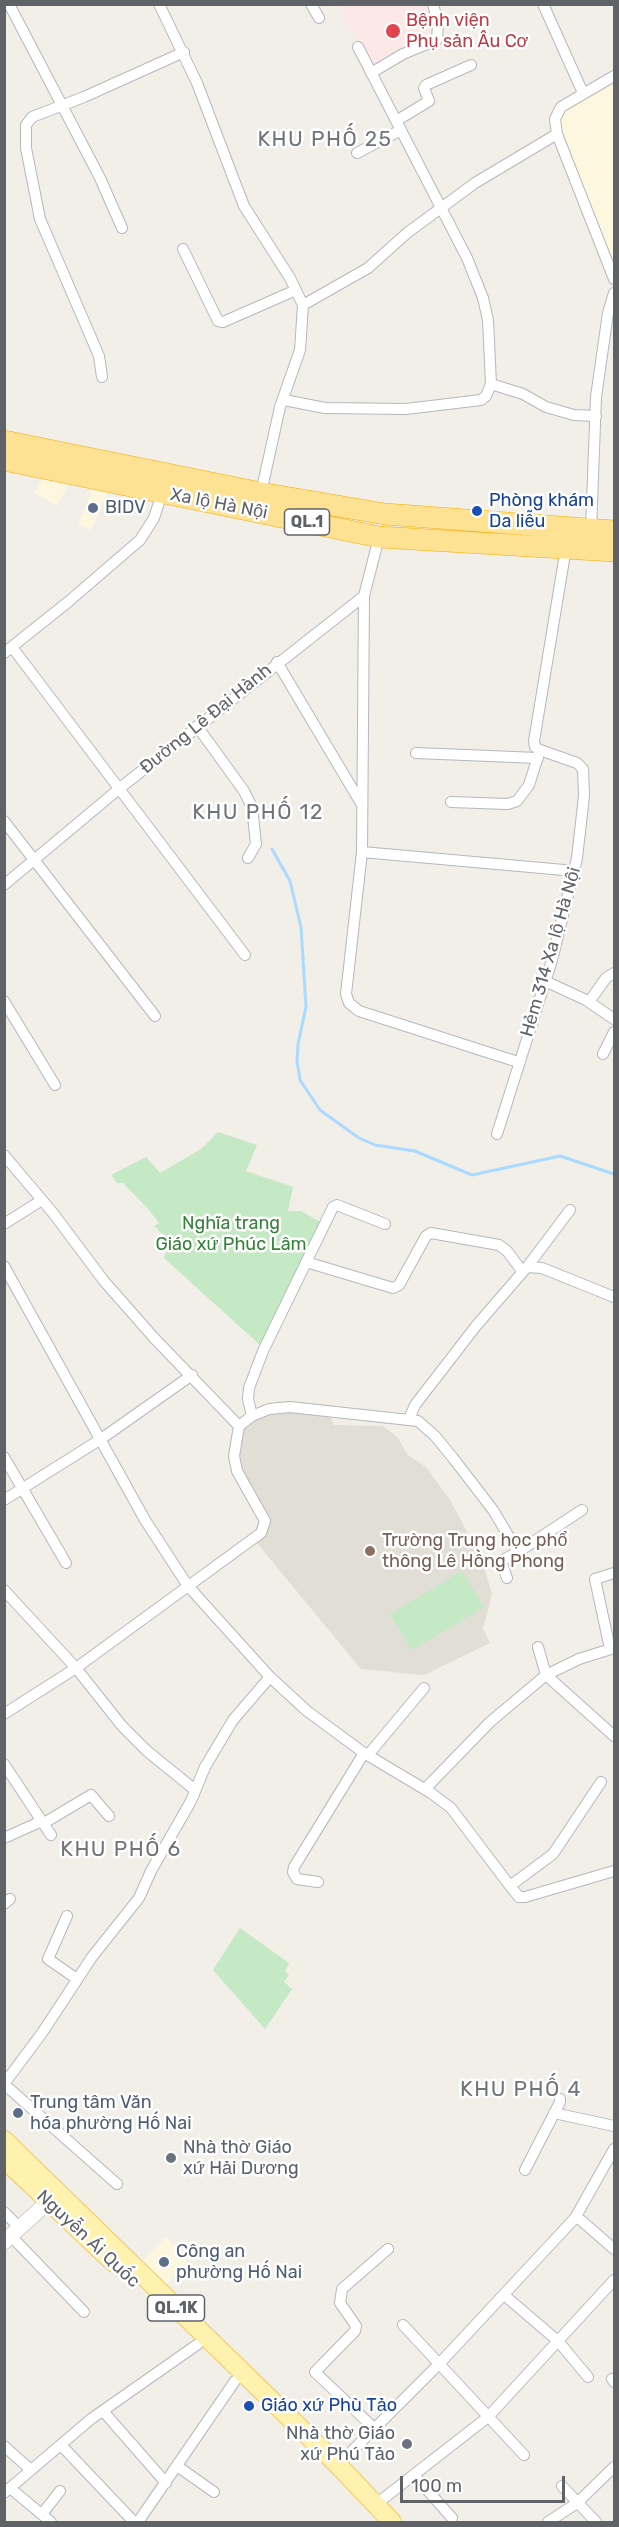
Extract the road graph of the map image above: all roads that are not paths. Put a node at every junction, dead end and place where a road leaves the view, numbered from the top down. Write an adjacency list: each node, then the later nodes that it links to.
1 (9, 4): 13 (street)
2 (159, 4): 8 (street)
3 (311, 4): 6 (street)
4 (434, 4): 10 (street)
5 (543, 4): 12 (street)
6 (319, 18)
7 (358, 47): 10 (street)
8 (184, 52): 13 (street); 21 (street)
9 (471, 65): 14 (street)
10 (371, 73): 14 (street)
11 (615, 76): 12 (street)
12 (583, 93): 15 (street)
13 (63, 105): 18 (street); 24 (street)
14 (398, 126): 16 (street); 17 (street)
15 (557, 134): 17 (street); 20 (street)
16 (357, 153)
17 (440, 207): 23 (street); 25 (street)
18 (122, 228)
19 (183, 249): 21 (street)
20 (615, 279)
21 (296, 290): 23 (street)
22 (615, 293): 27 (street)
23 (303, 305): 26 (street)
24 (102, 377)
25 (490, 384): 26 (street); 27 (street)
26 (284, 400): 31 (street)
27 (596, 416): 32 (street)
28 (4, 441): 31 (highway, Xa lộ Hà Nội / QL.1)
29 (4, 460): 30 (highway, Xa lộ Hà Nội / QL.1)
30 (162, 493): 34 (highway, Xa lộ Hà Nội / QL.1); 38 (street)
31 (261, 493): 32 (highway, Xa lộ Hà Nội / QL.1)
32 (591, 530): 33 (highway, Xa lộ Hà Nội / QL.1)
33 (615, 531)
34 (380, 537): 35 (highway, Xa lộ Hà Nội / QL.1); 37 (street)
35 (566, 548): 36 (highway, Xa lộ Hà Nội / QL.1); 42 (street)
36 (615, 551)
37 (364, 596): 39 (street, Đường Lê Đại Hành); 45 (street)
38 (8, 650): 43 (street)
39 (277, 662): 40 (street, Đường Lê Đại Hành); 45 (street)
40 (197, 726): 43 (street, Đường Lê Đại Hành); 48 (street)
41 (416, 753): 42 (street)
42 (539, 754): 44 (street); 50 (street, Hẻm 314 Xa lộ Hà Nội)
43 (120, 788): 49 (street, Đường Lê Đại Hành); 52 (street)
44 (451, 802)
45 (363, 806): 47 (street)
46 (4, 821): 49 (street)
47 (362, 852): 50 (street); 61 (street)
48 (248, 858)
49 (34, 860): 51 (street, Đường Lê Đại Hành); 57 (street)
50 (575, 871): 54 (street, Hẻm 314 Xa lộ Hà Nội)
51 (4, 885)
52 (245, 956)
53 (615, 973): 56 (street)
54 (545, 981): 56 (street); 61 (street, Hẻm 314 Xa lộ Hà Nội)
55 (4, 1001): 62 (street)
56 (589, 1002): 58 (street)
57 (155, 1016)
58 (615, 1018)
59 (615, 1032): 60 (street)
60 (603, 1054)
61 (518, 1062): 63 (street, Hẻm 314 Xa lộ Hà Nội)
62 (55, 1085)
63 (496, 1134)
64 (4, 1155): 65 (street)
65 (42, 1200): 67 (street); 73 (street)
66 (570, 1210): 71 (street)
67 (4, 1224)
68 (384, 1224): 69 (street)
69 (306, 1262): 71 (street); 74 (street)
70 (4, 1266): 77 (street)
71 (525, 1269): 72 (street); 75 (street)
72 (611, 1295)
73 (192, 1376): 76 (street); 77 (street)
74 (252, 1416): 75 (street); 76 (street)
75 (409, 1419): 82 (street)
76 (239, 1426): 86 (street)
77 (101, 1439): 79 (street); 86 (street)
78 (4, 1457): 79 (street)
79 (22, 1488): 80 (street); 83 (street)
80 (4, 1500)
81 (582, 1510): 82 (street)
82 (518, 1552): 85 (street)
83 (66, 1563)
84 (615, 1573): 89 (street)
85 (507, 1578)
86 (188, 1586): 90 (street); 92 (street)
87 (4, 1590): 90 (street)
88 (538, 1647): 91 (street)
89 (612, 1648): 91 (street)
90 (76, 1668): 94 (street); 100 (street)
91 (546, 1675): 95 (street); 99 (street)
92 (270, 1677): 96 (street); 100 (street)
93 (424, 1688): 96 (street)
94 (4, 1714)
95 (615, 1736)
96 (366, 1754): 99 (street); 106 (street)
97 (4, 1764): 102 (street)
98 (601, 1782): 107 (street)
99 (425, 1789): 107 (street)
100 (195, 1790): 109 (street)
101 (109, 1816): 102 (street)
102 (43, 1822): 103 (street); 104 (street)
103 (51, 1835)
104 (4, 1838)
105 (615, 1871): 107 (street)
106 (318, 1882)
107 (510, 1886)
108 (67, 1916): 109 (street)
109 (77, 1979): 110 (street)
110 (4, 2084): 117 (street)
111 (560, 2099): 112 (street)
112 (555, 2113): 113 (street); 116 (street)
113 (615, 2126)
114 (615, 2149): 120 (street)
115 (8, 2150): 118 (main road, Nguyễn Ái Quốc / QL.1K); 142 (main road, Nguyễn Ái Quốc / QL.1K)
116 (525, 2170)
117 (117, 2184)
118 (48, 2202): 121 (street); 129 (main road, Nguyễn Ái Quốc / QL.1K)
119 (4, 2212): 121 (street)
120 (576, 2216): 123 (street); 125 (street)
121 (12, 2235): 126 (street)
122 (388, 2249): 135 (street)
123 (615, 2249)
124 (615, 2280): 128 (street)
125 (504, 2295): 128 (street); 130 (street)
126 (84, 2312)
127 (403, 2325): 130 (street)
128 (558, 2341): 131 (street); 134 (street)
129 (198, 2344): 132 (main road, Nguyễn Ái Quốc / QL.1K); 133 (street)
130 (439, 2364): 134 (street); 135 (street)
131 (588, 2377)
132 (235, 2381): 139 (street); 142 (main road, Nguyễn Ái Quốc / QL.1K)
133 (103, 2410): 136 (street); 144 (street)
134 (488, 2417): 138 (street); 143 (street)
135 (375, 2429): 142 (street)
136 (61, 2445): 141 (street); 153 (street)
137 (4, 2446): 141 (street)
138 (524, 2455)
139 (177, 2466): 144 (street); 148 (street)
140 (615, 2467): 149 (street)
141 (31, 2470): 146 (street)
142 (339, 2472): 151 (main road, Nguyễn Ái Quốc / QL.1K)
143 (414, 2475): 151 (street); 152 (street)
144 (166, 2482): 153 (street)
145 (562, 2486): 149 (street)
146 (7, 2491): 150 (street)
147 (60, 2491): 150 (street)
148 (214, 2492)
149 (577, 2503): 157 (street); 158 (street)
150 (42, 2514): 154 (street)
151 (375, 2514): 156 (main road, Nguyễn Ái Quốc / QL.1K)
152 (452, 2518)
153 (139, 2520): 155 (street)
154 (51, 2523)
155 (154, 2523)
156 (392, 2523)
157 (548, 2523)
158 (596, 2523)

